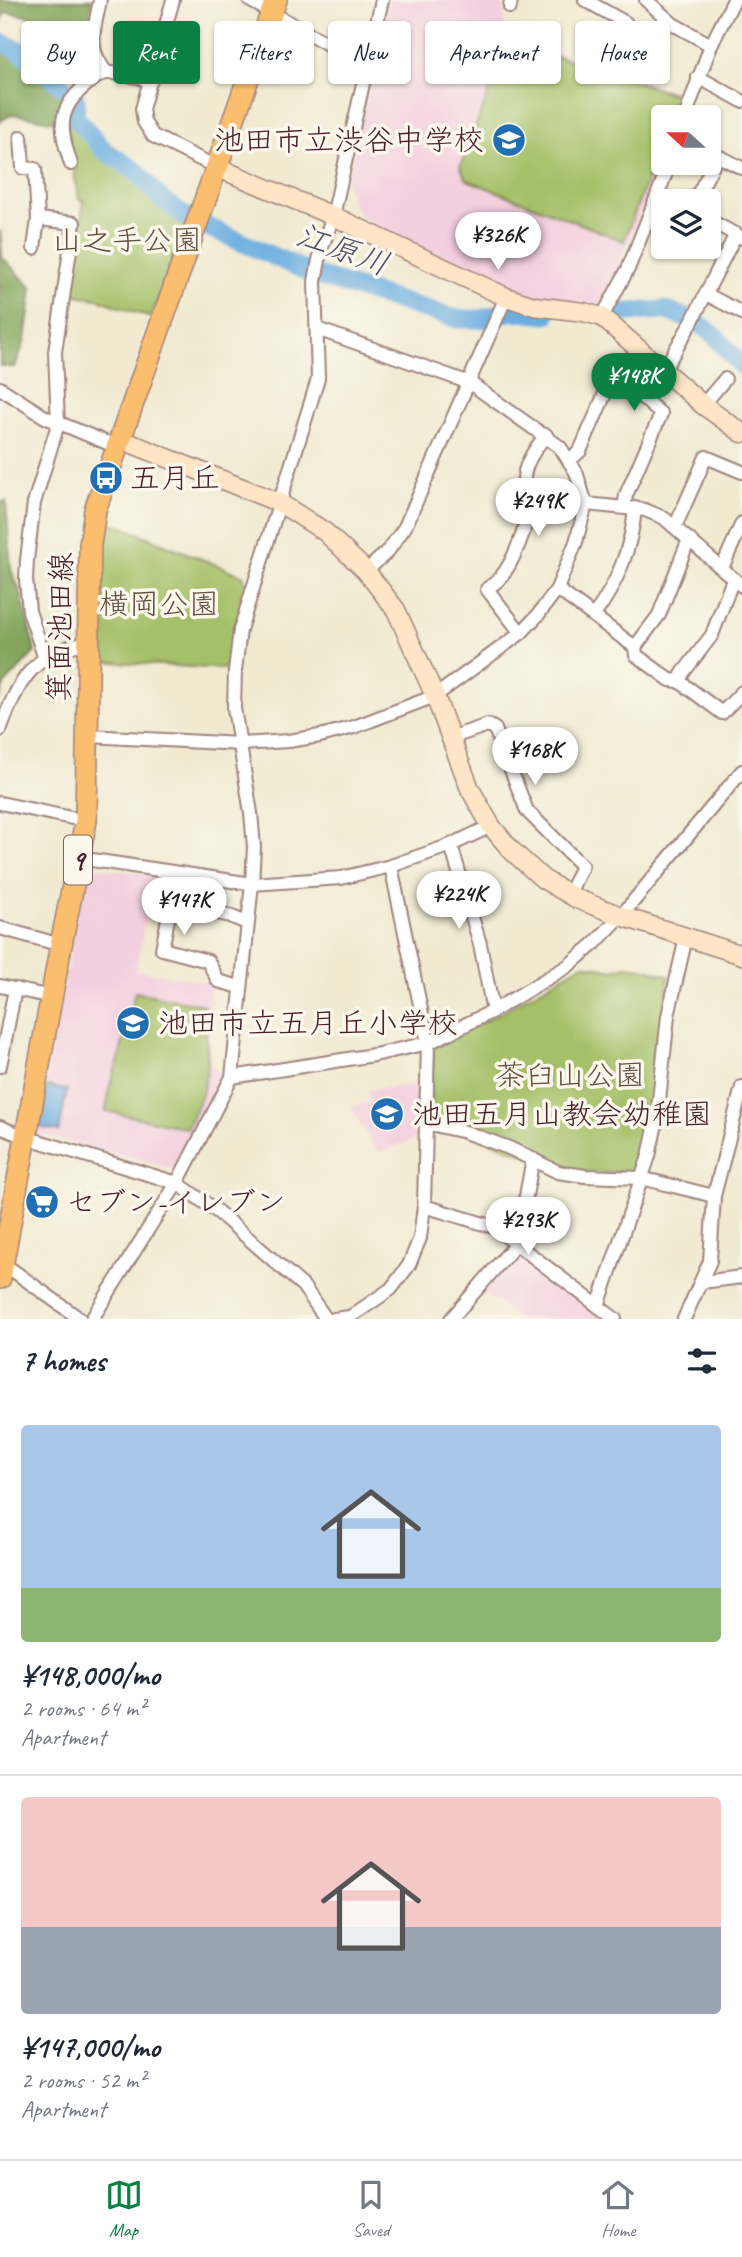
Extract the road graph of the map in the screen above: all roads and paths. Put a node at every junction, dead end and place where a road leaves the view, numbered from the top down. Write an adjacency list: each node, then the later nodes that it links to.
1 (100, 0): 14 (street)
2 (173, 0): 9 (street)
3 (250, 0): 8 (street)
4 (382, 0): 10 (street)
5 (585, 0): 11 (street)
6 (646, 0): 13 (street)
7 (734, 0): 13 (street)
8 (274, 6): 12 (street); 23 (main road, 箕面池田線 / 9)
9 (167, 21)
10 (377, 21)
11 (622, 21)
12 (328, 44)
13 (711, 45): 16 (street)
14 (107, 73): 15 (street); 22 (street)
15 (113, 74)
16 (698, 77): 19 (street); 20 (street)
17 (150, 84): 23 (street)
18 (362, 84): 27 (street)
19 (742, 101)
20 (689, 105)
21 (21, 137): 28 (street)
22 (71, 164)
23 (216, 167): 27 (street); 45 (main road, 箕面池田線 / 9)
24 (742, 168): 26 (street)
25 (665, 175): 35 (street)
26 (701, 189)
27 (333, 216): 33 (street); 36 (street)
28 (38, 219): 31 (street); 42 (street)
29 (721, 227): 30 (street)
30 (739, 236): 32 (street)
31 (34, 248)
32 (706, 294): 34 (street); 37 (street)
33 (506, 297): 35 (street); 39 (street)
34 (742, 313)
35 (603, 317): 37 (street)
36 (317, 329): 39 (street); 48 (street)
37 (663, 371): 41 (street)
38 (725, 379): 41 (street)
39 (470, 383): 44 (street); 55 (street)
40 (0, 388): 42 (street)
41 (703, 405): 43 (street)
42 (58, 424): 45 (street); 62 (street)
43 (742, 433)
44 (546, 435): 46 (street); 59 (street)
45 (118, 443): 48 (street); 60 (main road, 箕面池田線 / 9)
46 (569, 461): 49 (street); 50 (street)
47 (742, 472): 52 (street)
48 (280, 503): 55 (street); 69 (street)
49 (586, 505): 50 (street); 57 (street)
50 (630, 508): 52 (street); 58 (street)
51 (742, 523): 54 (street)
52 (675, 527): 53 (street)
53 (689, 539): 54 (street); 61 (street)
54 (722, 568): 56 (street)
55 (366, 571): 65 (street)
56 (738, 582): 63 (street)
57 (557, 589): 58 (street); 59 (street)
58 (594, 615): 61 (street)
59 (520, 633): 65 (street)
60 (88, 642): 62 (street); 67 (main road, 箕面池田線 / 9)
61 (635, 647): 63 (street)
62 (44, 656): 66 (street)
63 (679, 681): 64 (street)
64 (742, 692)
65 (435, 696): 68 (street); 69 (street)
66 (0, 730)
67 (88, 736): 69 (street); 72 (main road, 箕面池田線 / 9)
68 (450, 738): 73 (street); 78 (street)
69 (241, 744): 77 (street)
70 (742, 771): 79 (street)
71 (0, 803): 72 (street)
72 (86, 821): 75 (main road, 箕面池田線 / 9)
73 (491, 826): 74 (street); 78 (street)
74 (451, 845): 76 (street); 89 (street)
75 (79, 858): 77 (street); 83 (main road, 箕面池田線 / 9)
76 (391, 866): 77 (street); 90 (street)
77 (252, 884): 80 (street)
78 (569, 894): 79 (street)
79 (621, 916): 82 (street); 89 (street)
80 (247, 923): 86 (street); 86 (street)
81 (0, 928): 83 (street)
82 (686, 936): 84 (street); 98 (street)
83 (61, 945): 88 (main road, 箕面池田線 / 9)
84 (742, 955)
85 (0, 986): 87 (street)
86 (240, 987): 92 (street)
87 (15, 989): 88 (street); 91 (street)
88 (51, 996): 96 (main road, 箕面池田線 / 9)
89 (493, 1011): 90 (street)
90 (428, 1043): 92 (street); 94 (street)
91 (0, 1066)
92 (232, 1076): 99 (street)
93 (742, 1087): 100 (street)
94 (425, 1123): 97 (street); 101 (street)
95 (0, 1127): 96 (street)
96 (25, 1137): 99 (street); 103 (main road, 箕面池田線 / 9)
97 (533, 1159): 98 (street); 102 (street)
98 (641, 1178): 100 (street); 106 (street)
99 (177, 1183): 108 (street); 109 (street)
100 (715, 1196): 105 (street)
101 (424, 1206): 102 (street); 110 (street)
102 (517, 1243): 106 (street); 111 (street)
103 (3, 1257): 107 (street)
104 (742, 1278): 105 (street)
105 (702, 1283): 113 (street)
106 (598, 1306): 112 (street)
107 (80, 1319)
108 (92, 1319)
109 (326, 1319)
110 (334, 1319)
111 (451, 1319)
112 (615, 1319)
113 (684, 1319)

